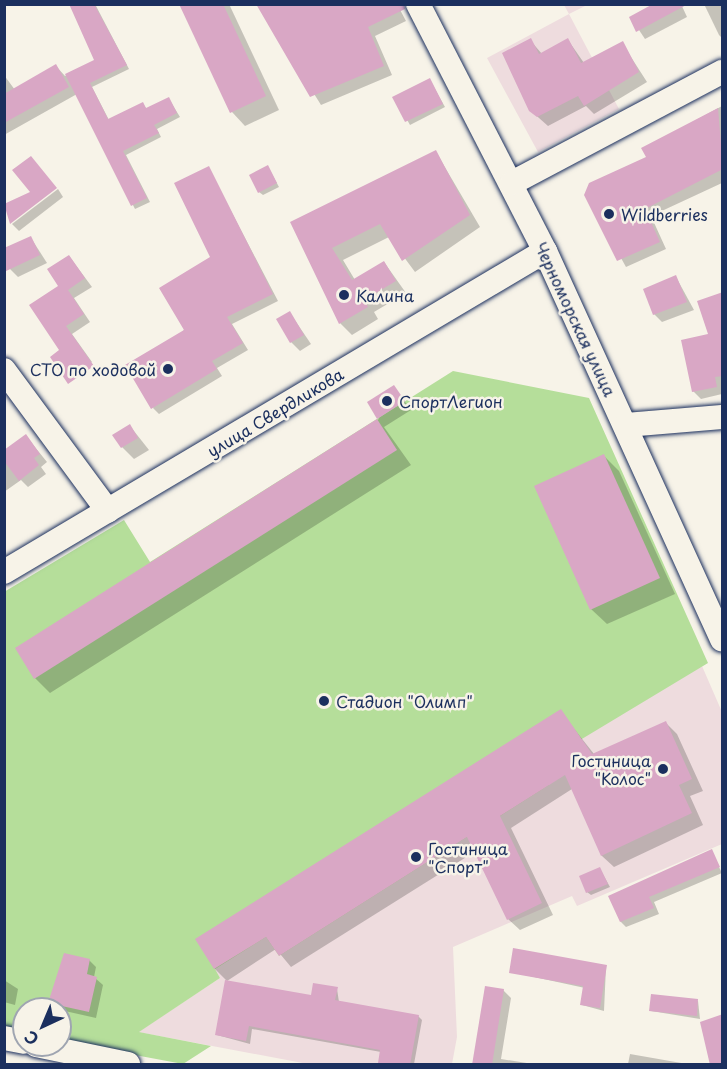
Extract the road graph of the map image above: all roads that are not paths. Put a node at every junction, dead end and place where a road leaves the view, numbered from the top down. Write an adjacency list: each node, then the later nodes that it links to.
1 (418, 4): 3 (street, Черноморская улица)
2 (723, 72): 3 (street)
3 (512, 183): 4 (street, Черноморская улица)
4 (545, 251): 7 (street, Черноморская улица); 8 (street, улица Свердликова)
5 (4, 370): 8 (street)
6 (723, 417): 7 (street)
7 (626, 425): 10 (street, Черноморская улица)
8 (108, 511): 9 (street, улица Свердликова)
9 (4, 572)
10 (723, 640)
11 (72, 1053): 12 (street)
12 (128, 1065)

